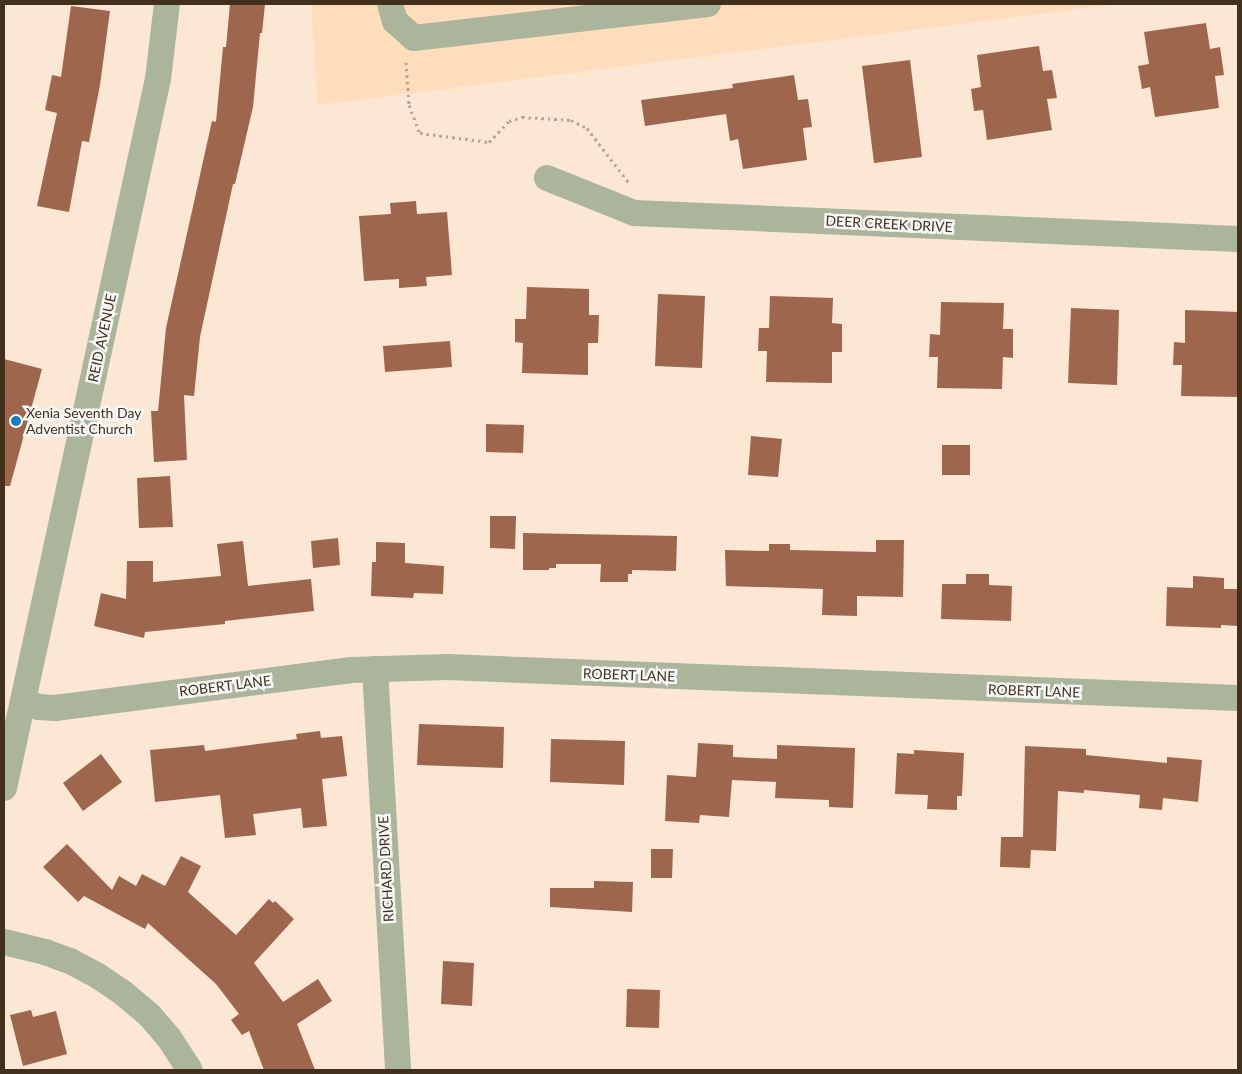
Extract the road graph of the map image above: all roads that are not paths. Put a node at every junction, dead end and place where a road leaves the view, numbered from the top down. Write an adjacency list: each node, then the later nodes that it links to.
1 (167, 4): 8 (street, REID AVENUE)
2 (390, 4): 3 (street)
3 (708, 4)
4 (547, 178): 5 (street, DEER CREEK DRIVE)
5 (1238, 240)
6 (364, 669): 7 (street, ROBERT LANE); 8 (street, ROBERT LANE); 12 (street, RICHARD DRIVE)
7 (1238, 698)
8 (23, 701): 9 (street, REID AVENUE)
9 (4, 788)
10 (4, 942): 11 (street)
11 (190, 1070)
12 (398, 1070)

